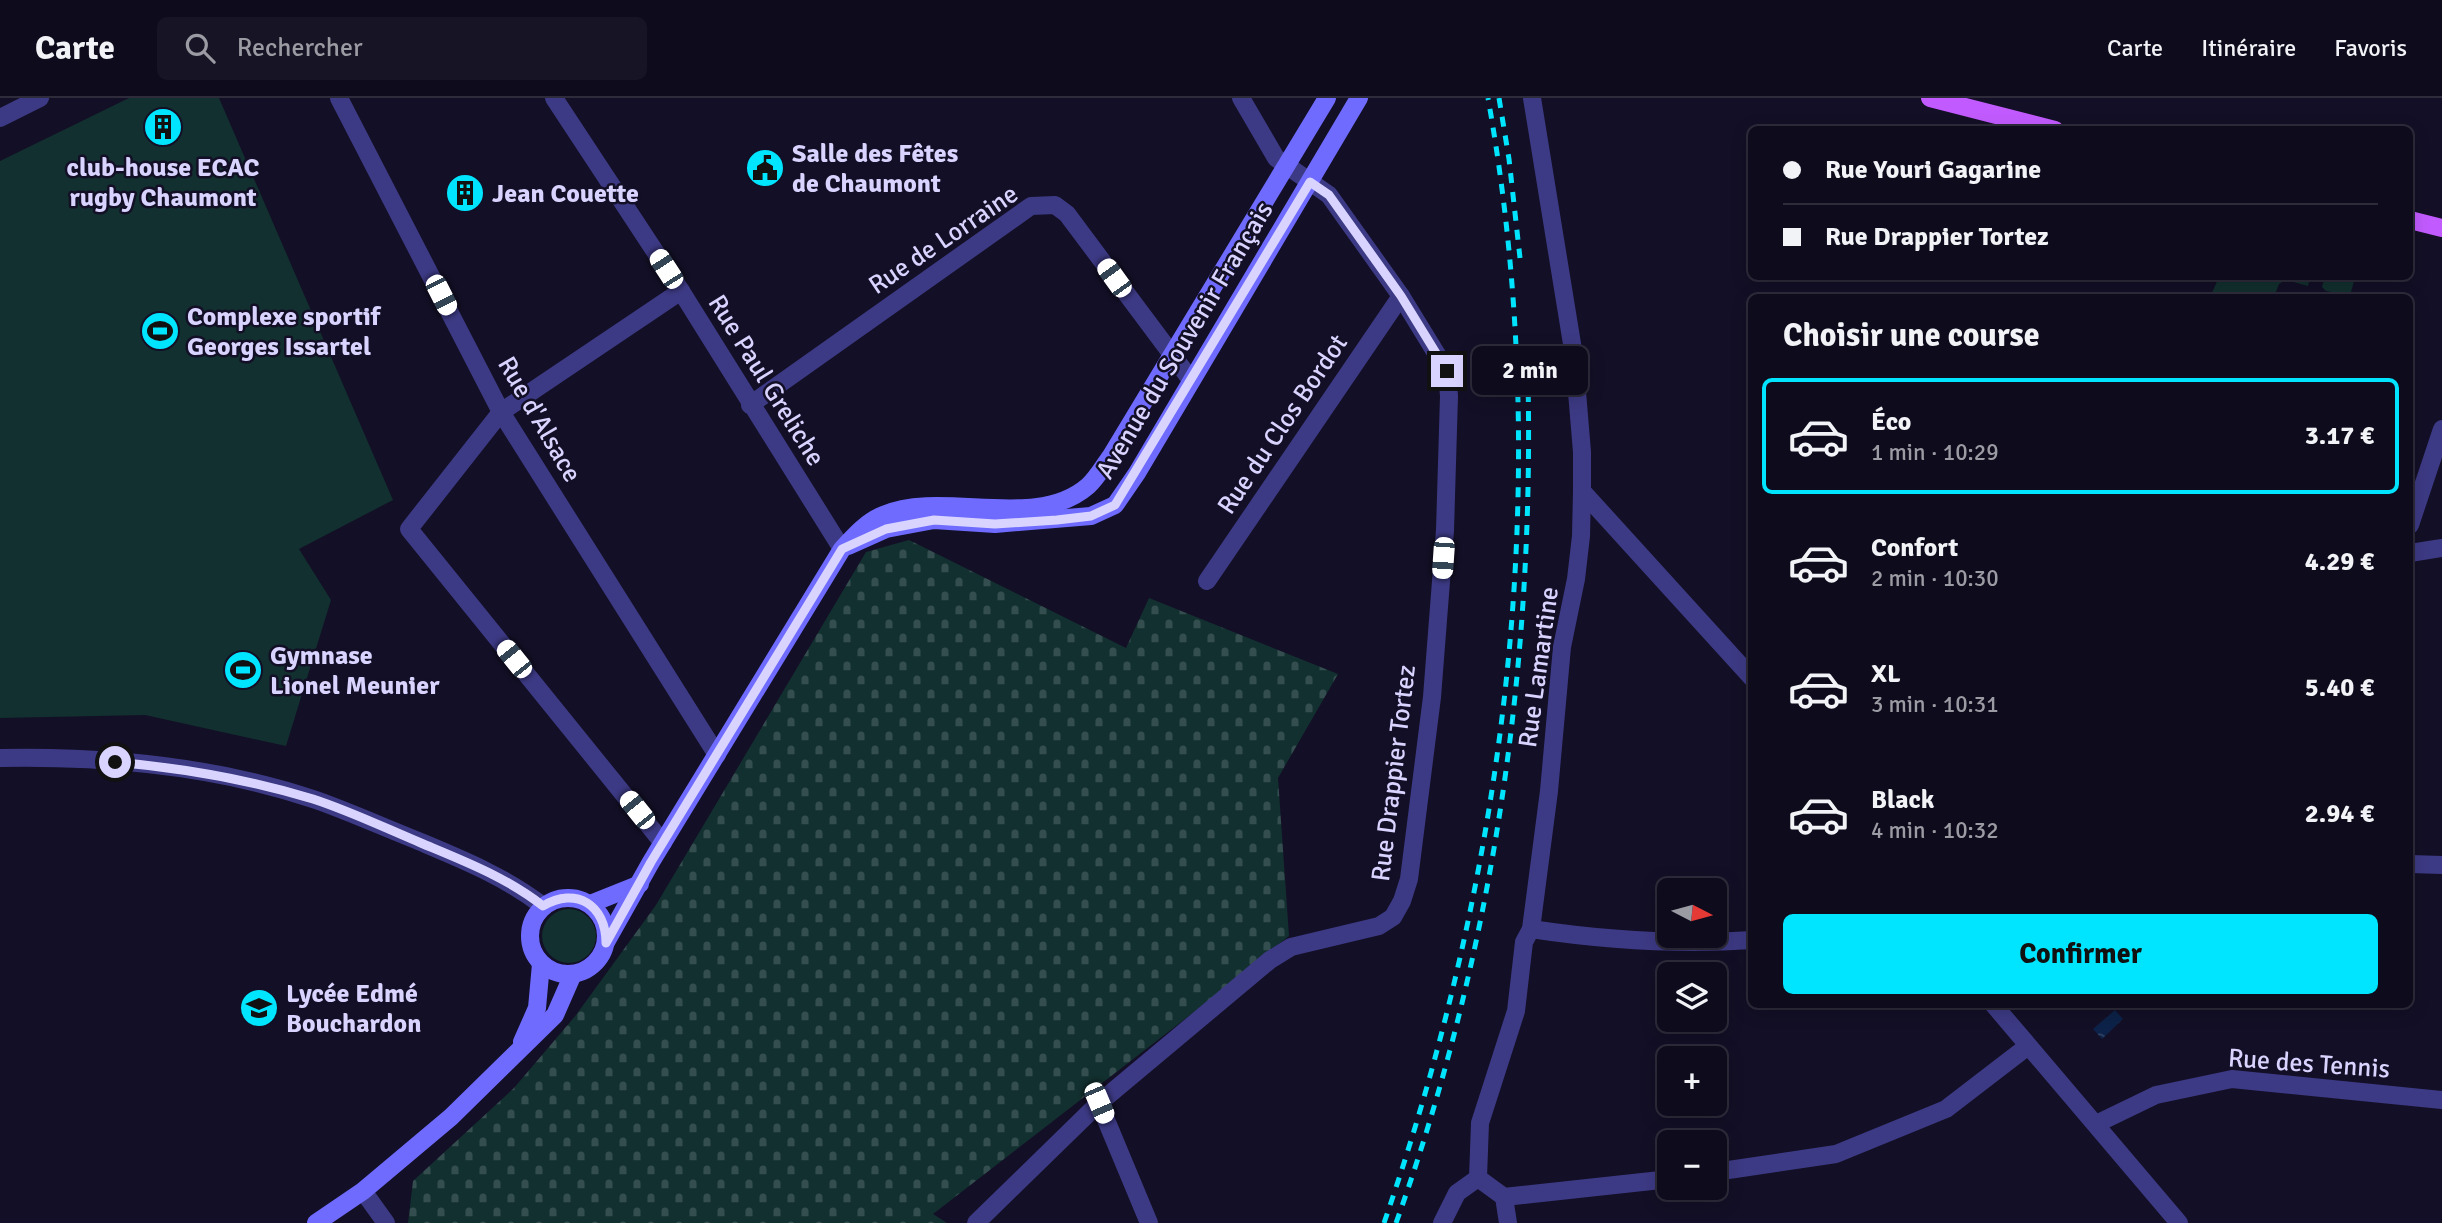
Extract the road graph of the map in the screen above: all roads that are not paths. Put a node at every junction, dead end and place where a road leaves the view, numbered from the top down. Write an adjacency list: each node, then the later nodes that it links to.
1 (40, 98): 9 (street)
2 (339, 98): 20 (street, Rue d'Alsace)
3 (554, 98): 15 (street, Rue Paul Greliche)
4 (1241, 98): 11 (street, Rue Drappier Tortez)
5 (1327, 98): 11 (street, Avenue du Souvenir Français)
6 (1359, 98): 12 (street, Avenue du Souvenir Français)
7 (1532, 98): 22 (street, Rue Lamartine)
8 (1930, 98): 10 (main road)
9 (0, 118)
10 (2039, 126)
11 (1287, 166): 12 (street, Rue Drappier Tortez); 17 (street, Avenue du Souvenir Français)
12 (1310, 182): 16 (street, Rue Drappier Tortez); 18 (street, Avenue du Souvenir Français)
13 (2413, 221): 14 (main road)
14 (2442, 228)
15 (681, 291): 19 (street, Rue Paul Greliche); 20 (street)
16 (1401, 296): 27 (street, Rue du Clos Bordot); 46 (street, Rue Drappier Tortez)
17 (1171, 354): 18 (street, Rue de Lorraine); 19 (street, Rue de Lorraine); 25 (street, Avenue du Souvenir Français)
18 (1191, 380): 25 (street, Avenue du Souvenir Français)
19 (750, 405): 25 (street, Rue Paul Greliche)
20 (501, 412): 29 (street, Rue d'Alsace); 31 (street)
21 (2442, 429): 23 (street)
22 (1582, 491): 28 (street); 37 (street, Rue Lamartine)
23 (2413, 516)
24 (2442, 548): 26 (street)
25 (842, 549): 29 (street)
26 (2413, 553)
27 (1207, 581)
28 (1748, 673)
29 (717, 755): 31 (street)
30 (0, 758): 36 (street)
31 (663, 843): 34 (street)
32 (2413, 864): 33 (street)
33 (2442, 865)
34 (639, 884): 35 (street); 39 (street)
35 (590, 904): 36 (street); 39 (street)
36 (543, 906): 40 (street)
37 (1531, 929): 38 (street); 49 (street, Rue Lamartine)
38 (1748, 940)
39 (606, 943): 41 (street)
40 (541, 964): 41 (street); 44 (street)
41 (573, 974): 44 (street)
42 (1996, 1008): 43 (street)
43 (2028, 1046): 47 (street); 48 (street)
44 (520, 1048): 51 (street)
45 (2442, 1100): 47 (street, Rue des Tennis)
46 (1099, 1103): 55 (street, Rue Drappier Tortez); 56 (street)
47 (2096, 1124): 59 (street)
48 (1727, 1170)
49 (1478, 1178): 52 (street); 57 (street)
50 (1657, 1180): 52 (street)
51 (363, 1191): 53 (street); 54 (street)
52 (1504, 1197): 58 (street)
53 (316, 1223)
54 (386, 1223)
55 (976, 1223)
56 (1149, 1223)
57 (1442, 1223)
58 (1508, 1223)
59 (2179, 1223)

